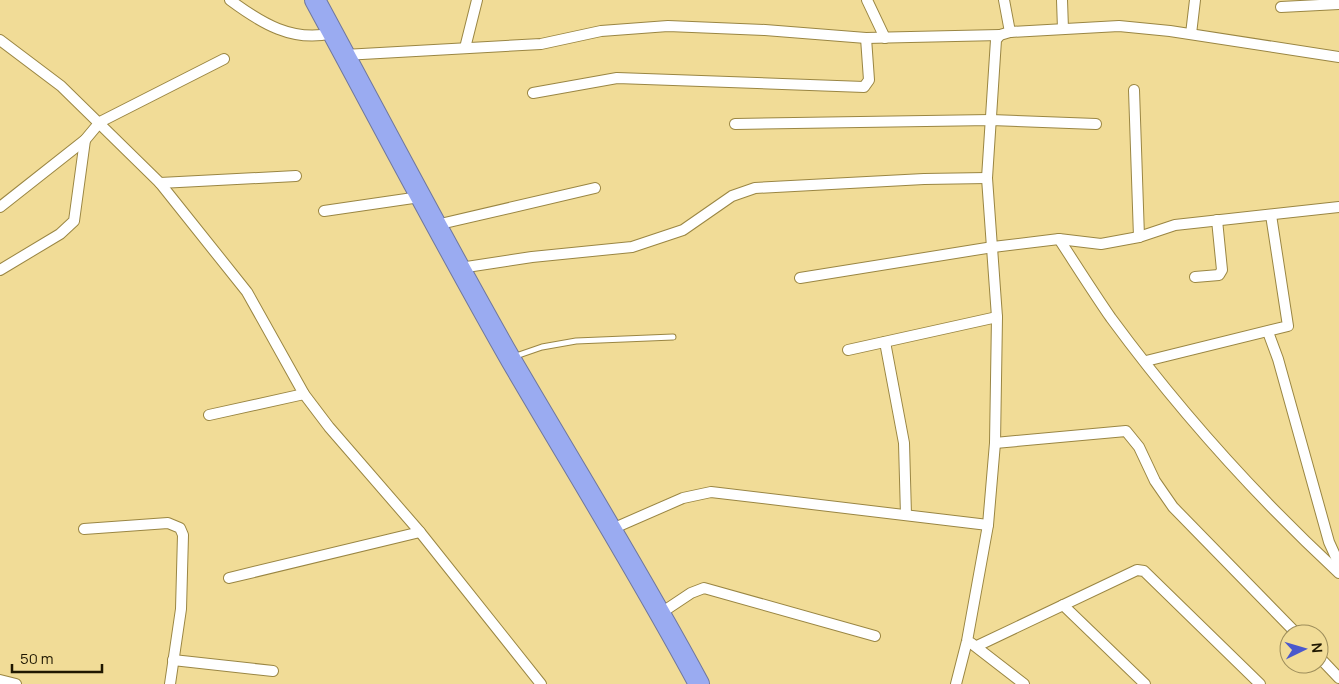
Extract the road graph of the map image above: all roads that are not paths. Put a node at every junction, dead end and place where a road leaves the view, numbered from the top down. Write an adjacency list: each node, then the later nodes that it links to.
1 (230, 0): 11 (street)
2 (315, 0): 11 (highway)
3 (477, 0): 17 (street)
4 (867, 0): 15 (street)
5 (1004, 0): 12 (street)
6 (1062, 0): 10 (street)
7 (1195, 0): 13 (street)
8 (1339, 4): 9 (street)
9 (1281, 7)
10 (1063, 29): 12 (street); 13 (street)
11 (332, 33): 18 (highway)
12 (1005, 33): 15 (street); 23 (street)
13 (1191, 34): 19 (street)
14 (866, 38): 15 (street); 17 (street); 22 (street)
15 (885, 38)
16 (0, 40): 24 (street)
17 (465, 48): 18 (street)
18 (344, 55): 32 (highway)
19 (1339, 57)
20 (224, 59): 24 (street)
21 (1134, 90): 39 (street)
22 (533, 93)
23 (991, 120): 25 (street); 26 (street); 29 (street)
24 (100, 122): 27 (street); 30 (street)
25 (735, 124)
26 (1096, 124)
27 (85, 140): 33 (street); 43 (street)
28 (296, 176): 30 (street)
29 (987, 178): 41 (street); 42 (street)
30 (160, 183): 53 (street)
31 (595, 188): 38 (street)
32 (420, 197): 35 (street); 38 (highway)
33 (0, 207)
34 (1339, 207): 36 (street)
35 (324, 211)
36 (1271, 215): 37 (street); 47 (street)
37 (1217, 220): 39 (street); 44 (street)
38 (436, 225): 42 (highway)
39 (1139, 237): 40 (street)
40 (1059, 239): 41 (street); 52 (street)
41 (993, 247): 45 (street); 46 (street)
42 (460, 268): 51 (highway)
43 (0, 270)
44 (1195, 277)
45 (800, 278)
46 (997, 317): 49 (street); 55 (street)
47 (1268, 332): 52 (street); 61 (street)
48 (673, 336): 51 (lane)
49 (885, 342): 50 (street); 56 (street)
50 (848, 350)
51 (510, 358): 59 (highway)
52 (1146, 361): 62 (street)
53 (304, 394): 54 (street); 60 (street)
54 (209, 415)
55 (995, 444): 57 (street); 66 (street)
56 (906, 515): 57 (street); 59 (street)
57 (988, 525): 68 (street)
58 (84, 529): 69 (street)
59 (612, 529): 65 (highway)
60 (420, 532): 63 (street); 76 (street)
61 (1339, 564)
62 (1339, 573)
63 (229, 578)
64 (1063, 605): 68 (street); 80 (street); 81 (street)
65 (661, 613): 67 (street); 77 (highway)
66 (1286, 624)
67 (875, 636)
68 (972, 644): 78 (street); 79 (street)
69 (173, 660): 71 (street); 75 (street)
70 (1329, 668): 72 (street)
71 (273, 671)
72 (1339, 678)
73 (0, 680): 74 (street)
74 (16, 684)
75 (170, 684)
76 (541, 684)
77 (699, 684)
78 (956, 684)
79 (1024, 684)
80 (1145, 684)
81 (1260, 684)

